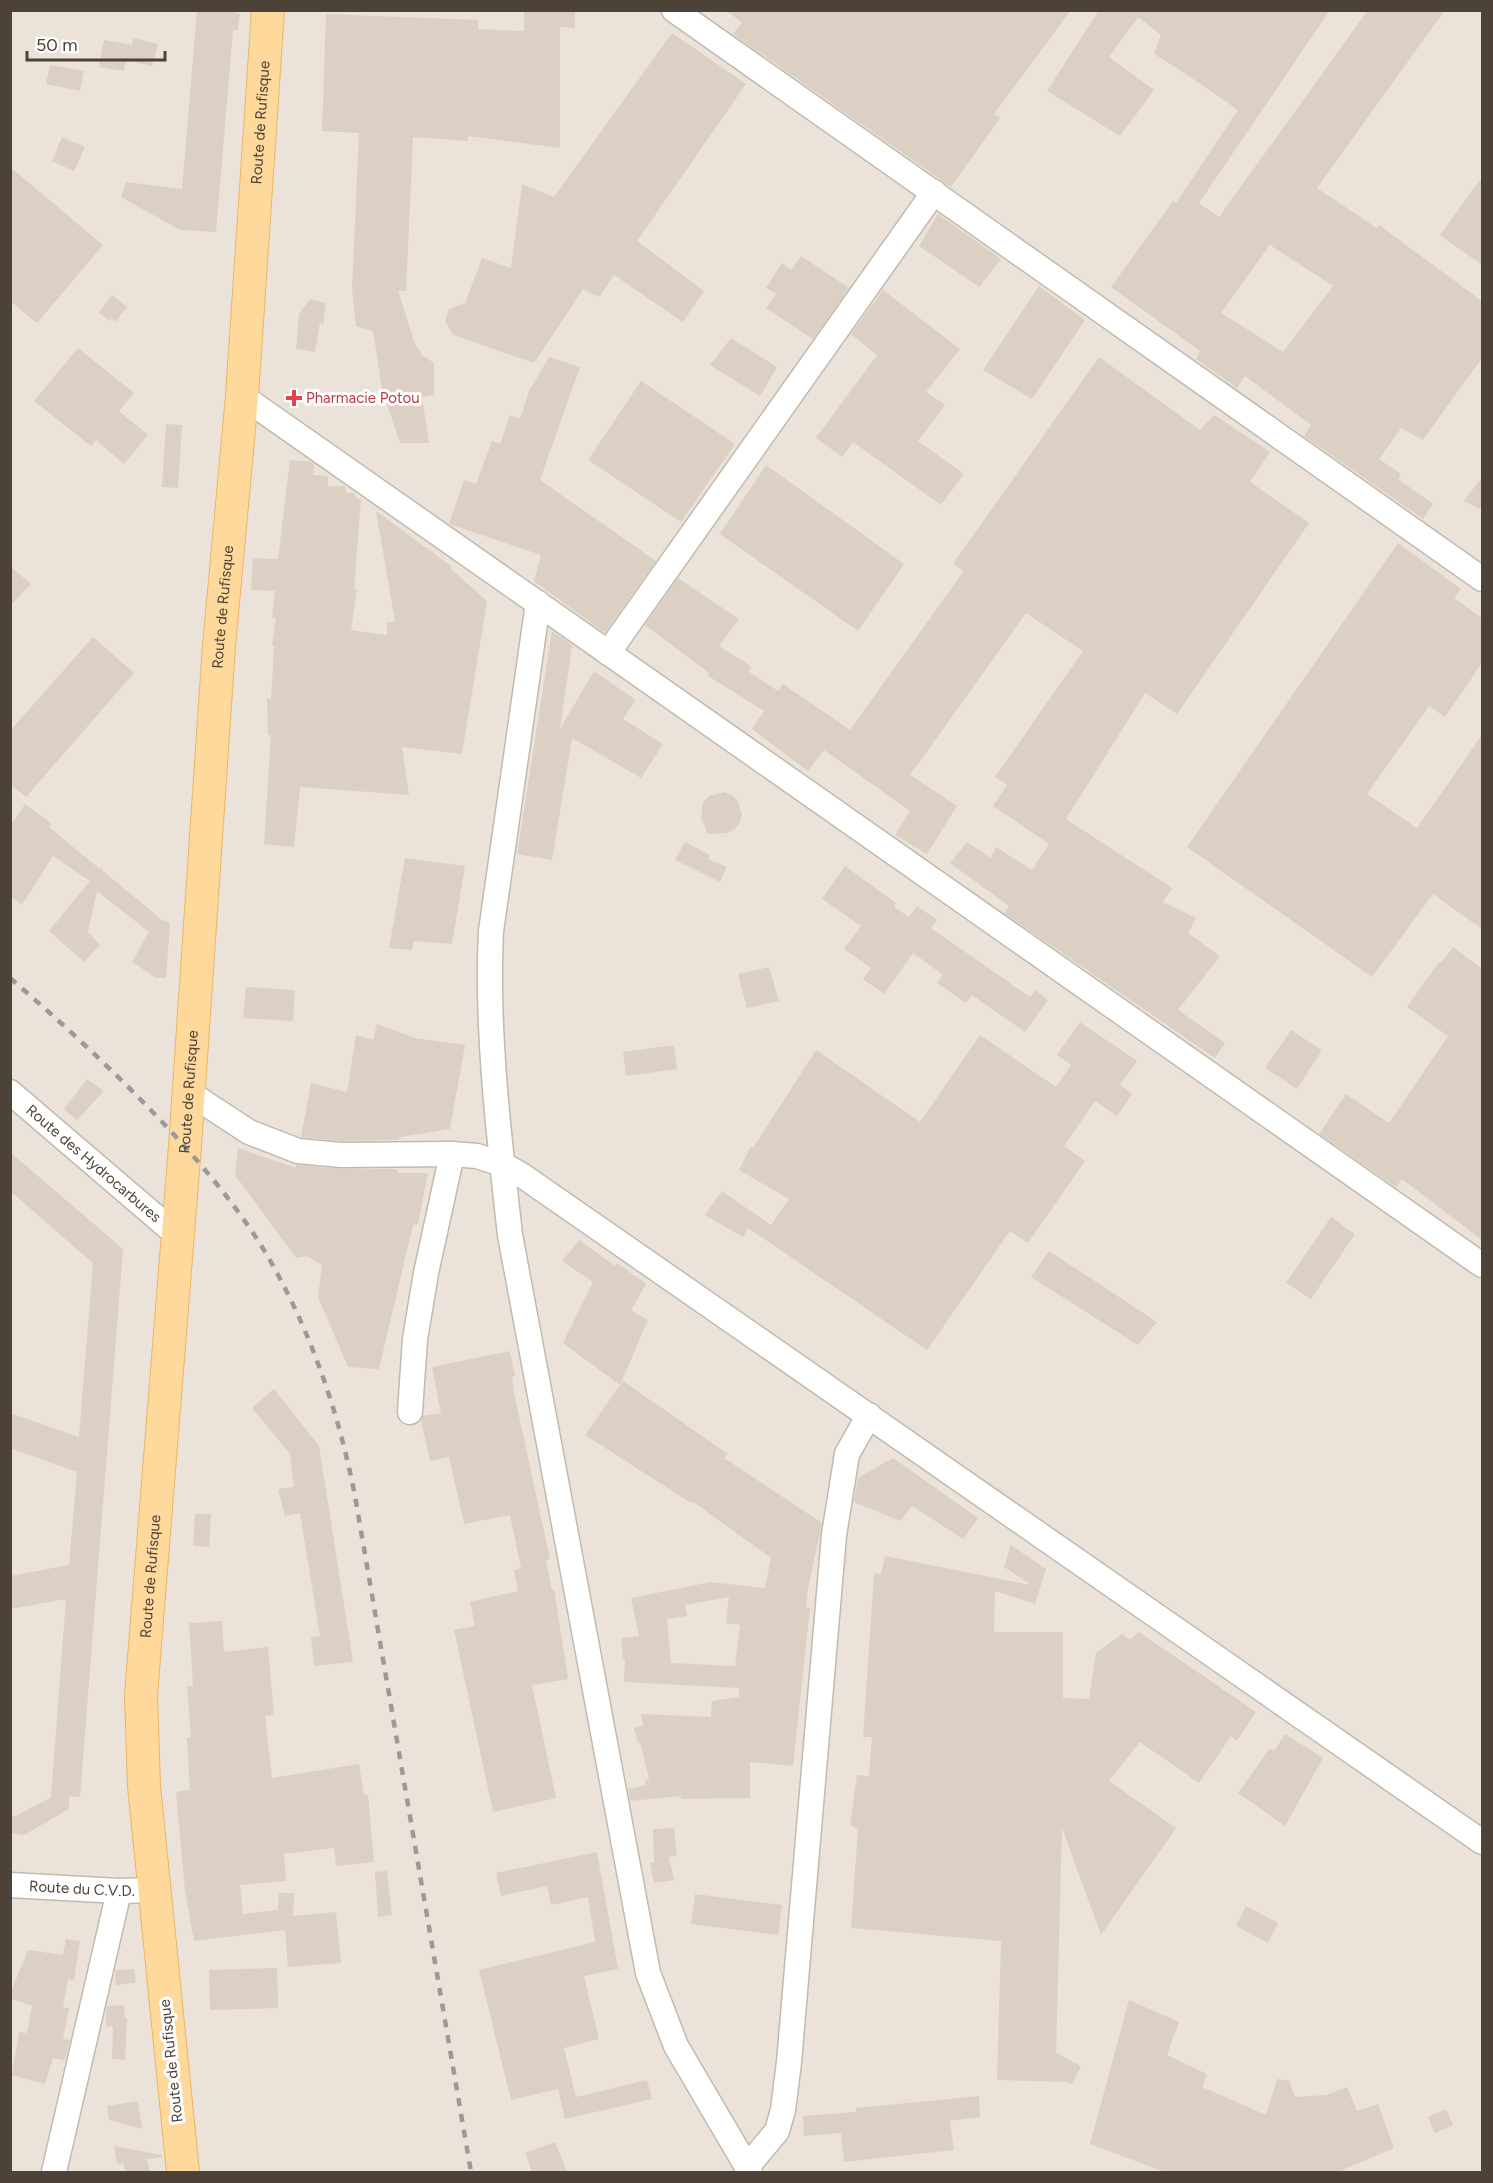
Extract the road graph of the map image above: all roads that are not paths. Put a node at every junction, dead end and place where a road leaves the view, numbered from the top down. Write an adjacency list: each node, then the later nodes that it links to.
1 (268, 10): 4 (main road, Route de Rufisque)
2 (674, 10): 3 (street)
3 (934, 192): 5 (street); 7 (street)
4 (242, 396): 6 (street); 9 (main road, Route de Rufisque)
5 (1482, 579)
6 (538, 603): 7 (street); 11 (street)
7 (608, 653): 13 (street)
8 (10, 1092): 12 (street, Route des Hydrocarbures)
9 (188, 1092): 10 (street); 12 (main road, Route de Rufisque)
10 (452, 1154): 11 (street); 14 (street)
11 (502, 1164): 15 (street); 20 (street)
12 (177, 1235): 18 (main road, Route de Rufisque)
13 (1482, 1265)
14 (410, 1412)
15 (869, 1415): 16 (street); 20 (street)
16 (1482, 1842)
17 (10, 1885): 19 (street, Route du C.V.D.)
18 (154, 1890): 19 (street, Route du C.V.D.); 22 (main road, Route de Rufisque)
19 (119, 1891): 21 (street)
20 (749, 2170)
21 (54, 2172)
22 (183, 2172)

